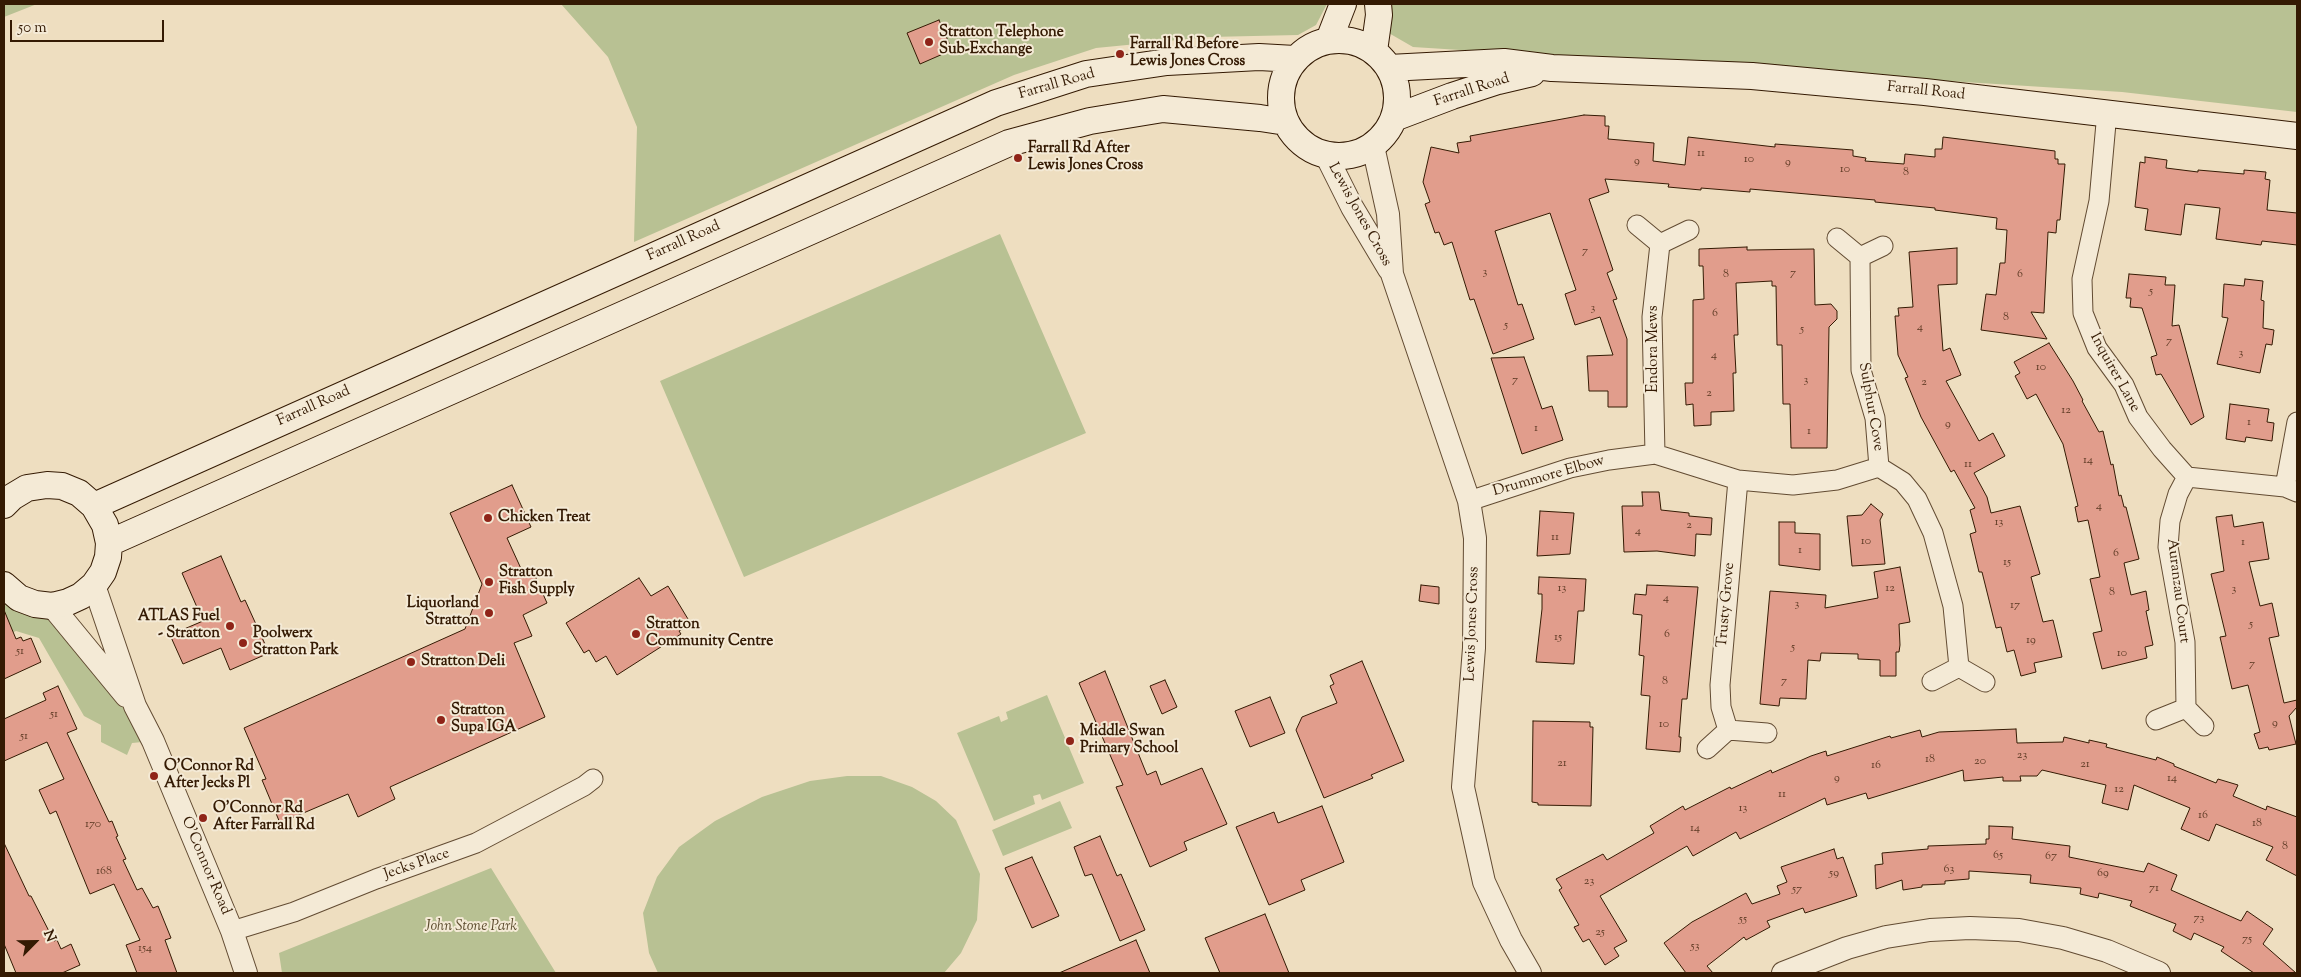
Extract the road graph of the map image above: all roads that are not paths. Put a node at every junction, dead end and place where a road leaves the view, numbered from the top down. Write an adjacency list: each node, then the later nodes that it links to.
1 (1343, 4): 3 (main road)
2 (1378, 4): 5 (main road)
3 (1329, 40): 4 (main road, Farrall Road); 5 (main road, Farrall Road)
4 (1295, 59): 9 (main road, Farrall Road); 28 (main road, Farrall Road)
5 (1382, 59): 6 (main road, Farrall Road); 8 (main road, Farrall Road)
6 (1552, 68): 7 (main road, Farrall Road); 8 (main road, Farrall Road)
7 (2107, 112): 10 (main road, Farrall Road); 23 (street, Inquirer Lane)
8 (1394, 118): 11 (main road, Farrall Road)
9 (1286, 122): 12 (main road, Farrall Road); 29 (main road)
10 (2297, 136)
11 (1373, 146): 12 (main road, Farrall Road); 19 (street, Lewis Jones Cross)
12 (1326, 155): 19 (street, Lewis Jones Cross)
13 (1638, 225): 16 (street)
14 (1689, 230): 16 (street)
15 (1837, 238): 18 (street)
16 (1660, 244): 21 (street, Endora Mews)
17 (1883, 246): 18 (street)
18 (1860, 257): 22 (street, Sulphur Cove)
19 (1392, 274): 26 (street, Lewis Jones Cross)
20 (2297, 422): 25 (street)
21 (1655, 454): 24 (street, Drummore Elbow); 26 (street, Drummore Elbow)
22 (1879, 467): 24 (street, Drummore Elbow); 33 (street)
23 (2187, 477): 25 (street); 37 (street, Auranzau Court)
24 (1738, 480): 40 (street, Trusty Grove)
25 (2291, 490)
26 (1469, 500): 46 (street, Lewis Jones Cross)
27 (4, 505): 28 (main road)
28 (94, 506): 29 (main road)
29 (109, 543): 31 (main road)
30 (4, 585): 32 (main road)
31 (94, 585): 32 (main road); 36 (street, O'Connor Road)
32 (52, 606): 36 (street, O'Connor Road)
33 (1959, 667): 34 (street); 35 (street)
34 (1932, 681)
35 (1984, 682)
36 (135, 706): 44 (street, O'Connor Road)
37 (2186, 708): 38 (street); 39 (street)
38 (2156, 720)
39 (2204, 726)
40 (1728, 730): 41 (street); 42 (street)
41 (1767, 733)
42 (1707, 749)
43 (593, 779): 44 (street, Jecks Place)
44 (232, 931): 45 (street, O'Connor Road)
45 (246, 973)
46 (1530, 973)
47 (1783, 973): 48 (street)
48 (2159, 973)

